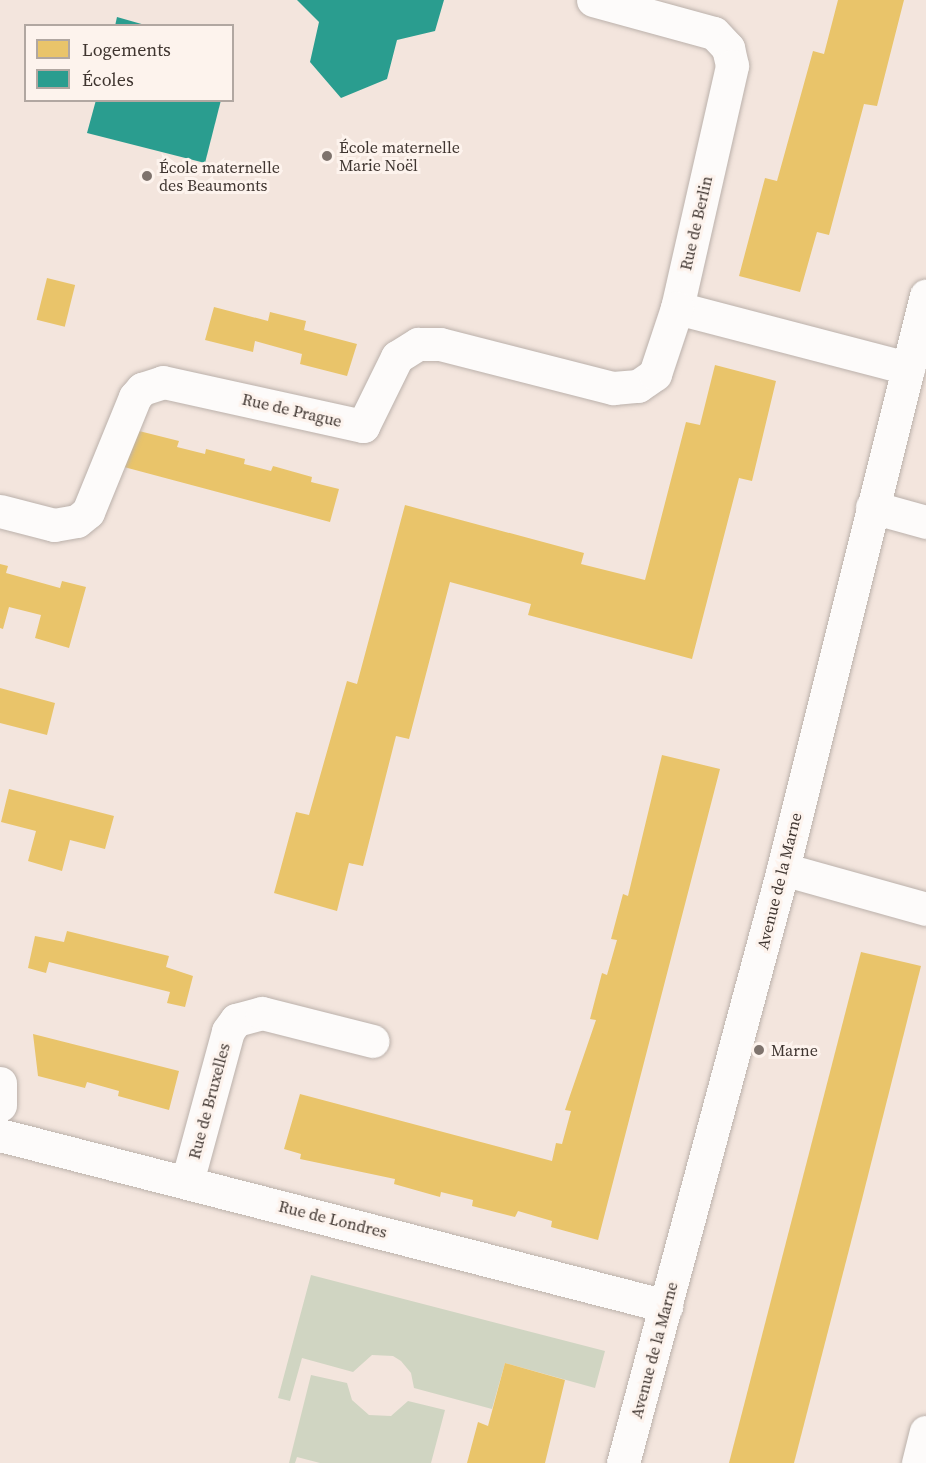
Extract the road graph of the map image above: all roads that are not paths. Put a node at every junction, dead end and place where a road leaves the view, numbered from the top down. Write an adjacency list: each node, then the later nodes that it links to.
1 (593, 0): 3 (street, Rue de Berlin)
2 (926, 296): 4 (street, Avenue de la Marne)
3 (677, 308): 4 (street); 6 (street, Rue de Prague)
4 (908, 368): 5 (street, Avenue de la Marne)
5 (872, 507): 7 (street); 8 (street, Avenue de la Marne)
6 (0, 511)
7 (926, 522)
8 (783, 869): 9 (street); 15 (street, Avenue de la Marne)
9 (926, 909)
10 (373, 1041): 14 (street, Rue de Bruxelles)
11 (0, 1083): 12 (street)
12 (0, 1105)
13 (0, 1135): 14 (street, Rue de Londres)
14 (187, 1182): 15 (street, Rue de Londres)
15 (666, 1306): 17 (street, Avenue de la Marne)
16 (926, 1432): 18 (street)
17 (623, 1463)
18 (918, 1463)

